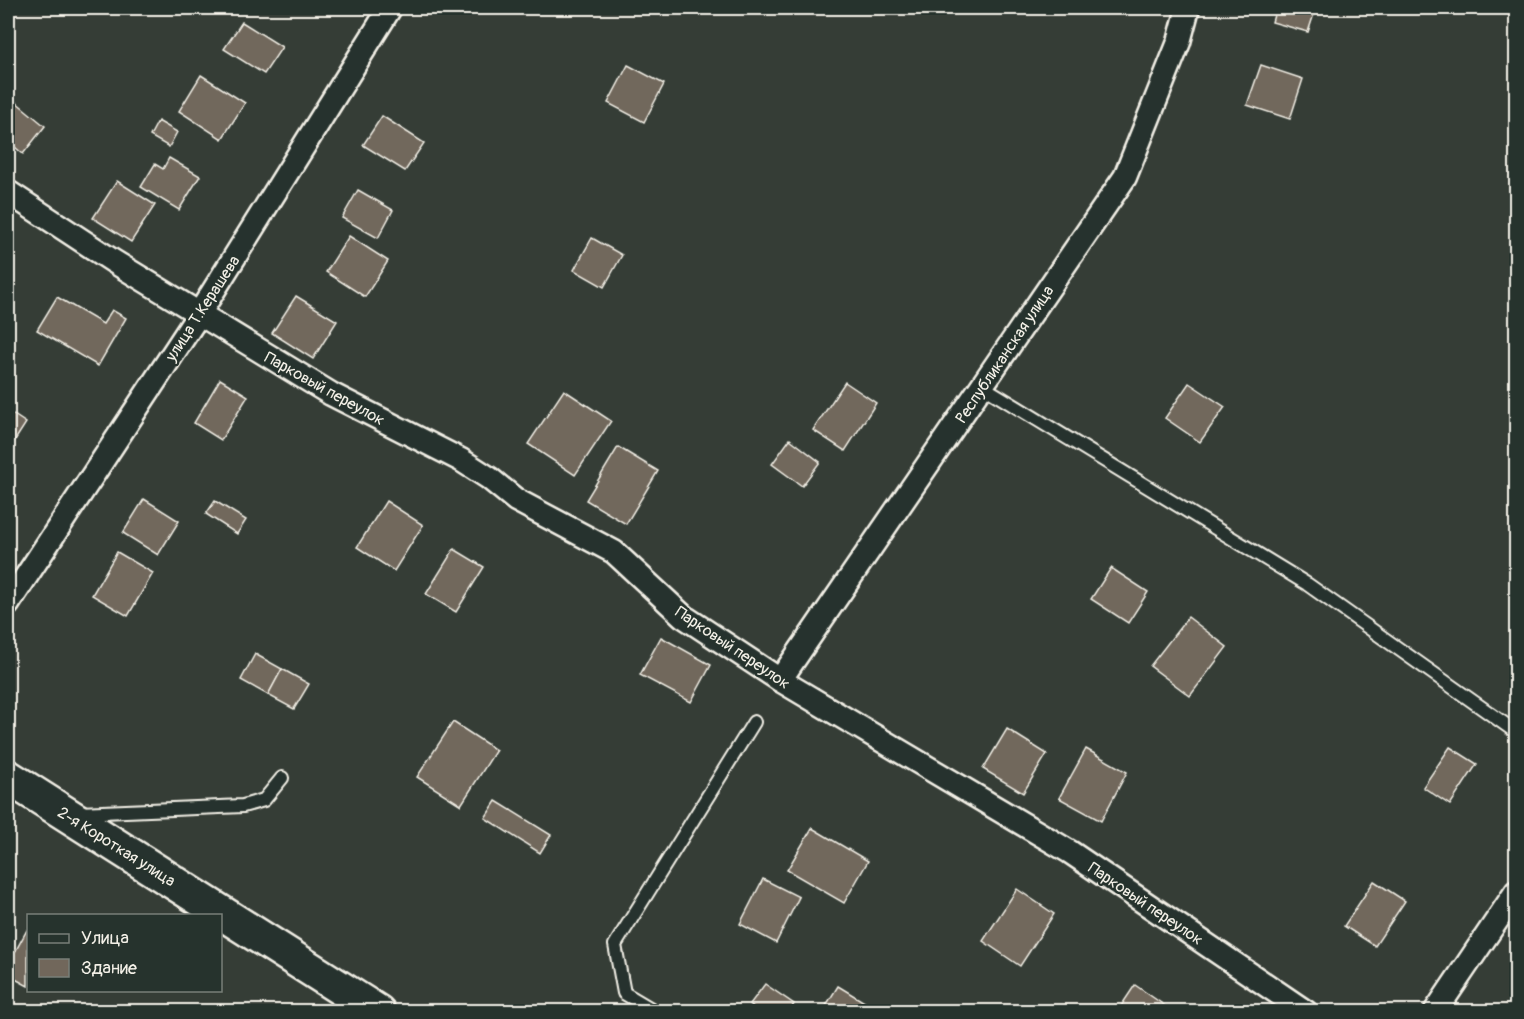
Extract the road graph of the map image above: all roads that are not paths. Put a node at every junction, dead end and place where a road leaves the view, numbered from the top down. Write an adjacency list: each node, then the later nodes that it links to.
1 (390, 8): 4 (street, улица Т.Керашева)
2 (1188, 8): 5 (street, Республиканская улица)
3 (8, 192): 4 (street, Парковый переулок)
4 (199, 314): 6 (street, улица Т.Керашева); 8 (street, Парковый переулок)
5 (982, 386): 8 (street, Республиканская улица); 10 (lane)
6 (17, 571): 7 (street, улица Т.Керашева)
7 (8, 604)
8 (780, 680): 17 (street, Парковый переулок)
9 (754, 722): 16 (lane)
10 (1516, 732)
11 (8, 777): 13 (street, 2-я Короткая улица)
12 (282, 778): 13 (lane)
13 (66, 814): 15 (street, 2-я Короткая улица)
14 (1516, 892): 18 (street)
15 (378, 1011)
16 (656, 1011)
17 (1306, 1011)
18 (1435, 1011)

